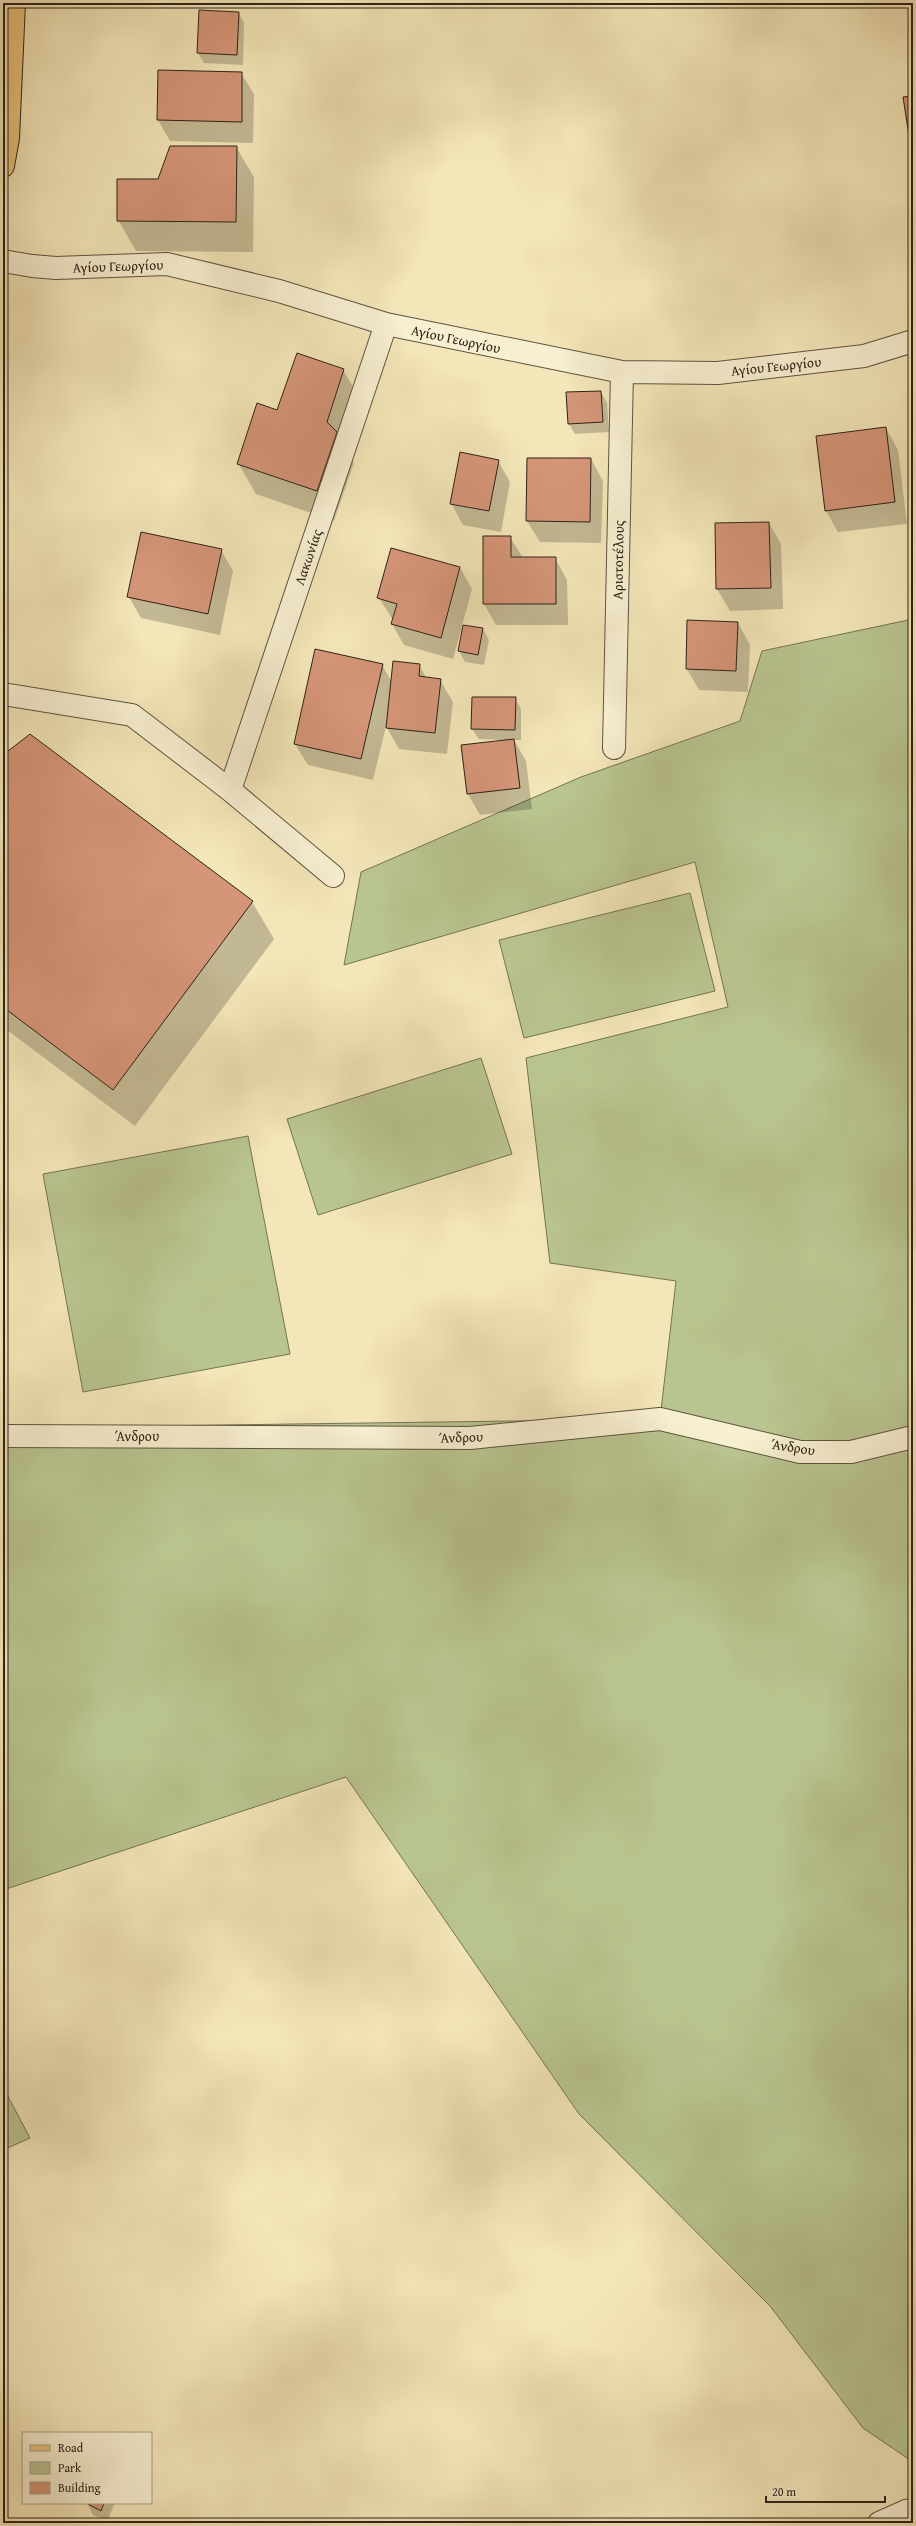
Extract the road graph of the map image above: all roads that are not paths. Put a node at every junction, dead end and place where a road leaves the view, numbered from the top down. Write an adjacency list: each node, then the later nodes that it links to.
1 (14, 3): 2 (main road)
2 (3, 166)
3 (3, 261): 4 (street, Αγίου Γεωργίου)
4 (386, 324): 6 (street, Αγίου Γεωργίου); 9 (street, Λακωνίας)
5 (913, 341): 6 (street, Αγίου Γεωργίου)
6 (622, 372): 8 (street, Αριστοτέλους)
7 (3, 694): 9 (street)
8 (614, 748)
9 (230, 790): 10 (street)
10 (333, 876)
11 (3, 1436): 12 (street, Άνδρου)
12 (913, 1437)
13 (913, 2510): 14 (street)
14 (879, 2523)

